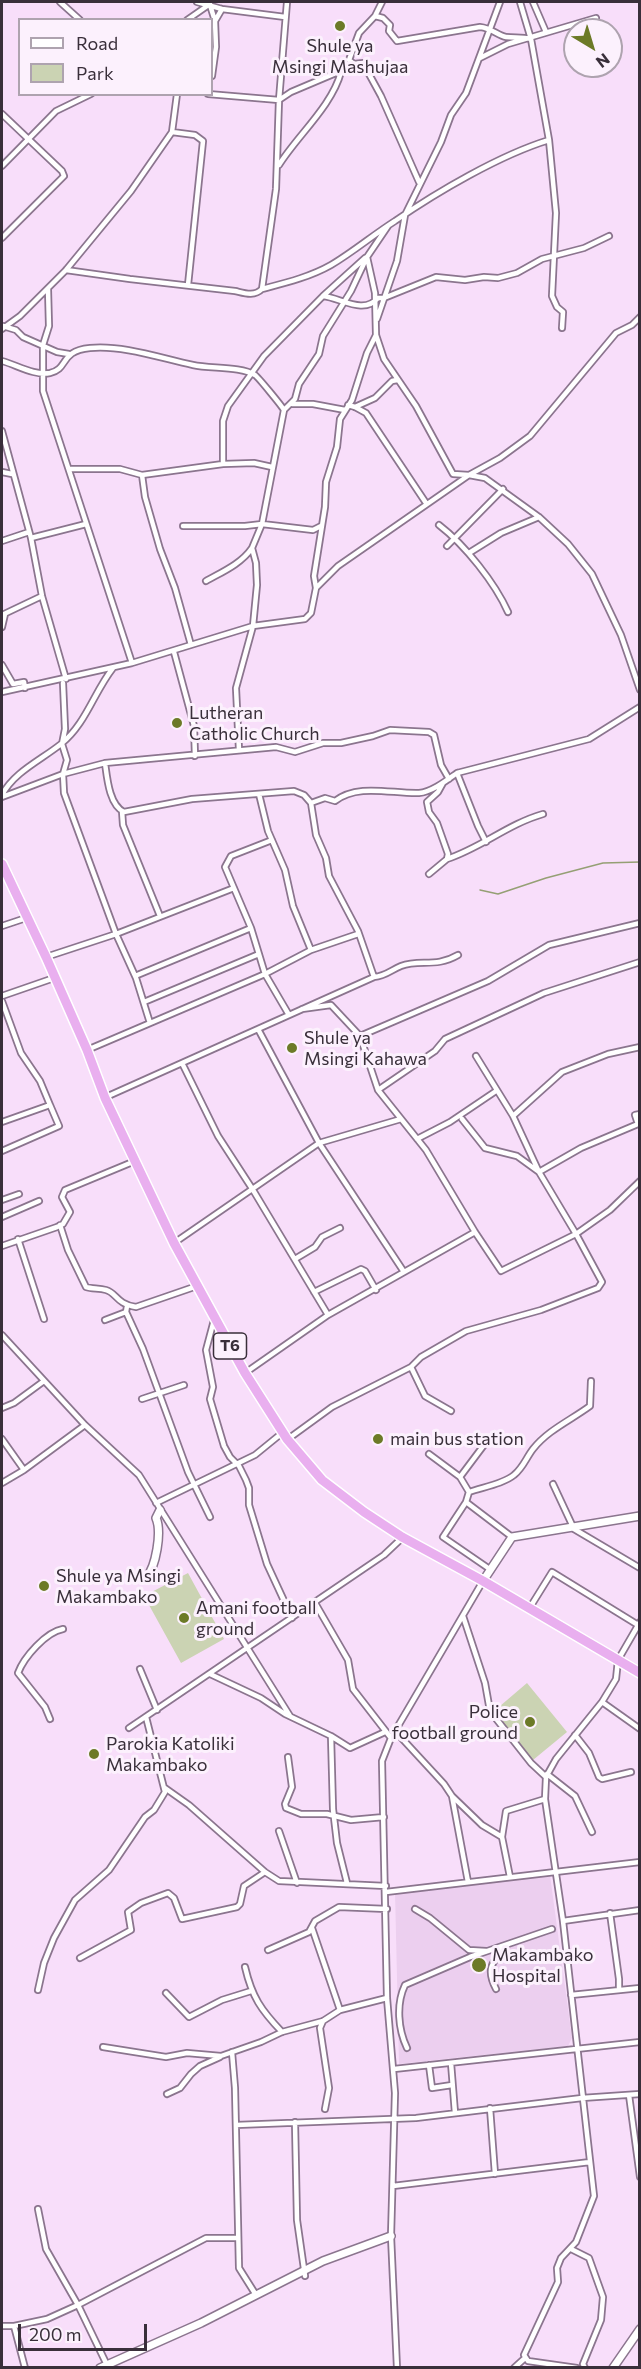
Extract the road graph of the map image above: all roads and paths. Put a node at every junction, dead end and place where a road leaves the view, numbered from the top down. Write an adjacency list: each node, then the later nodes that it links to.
1 (60, 2): 12 (street)
2 (197, 2): 8 (street)
3 (287, 2): 11 (street)
4 (382, 2): 10 (street)
5 (500, 2): 16 (street)
6 (520, 2): 18 (street)
7 (533, 2): 17 (street)
8 (210, 3): 9 (street); 13 (street); 14 (street)
9 (222, 9): 11 (street); 14 (street)
10 (375, 16): 16 (street); 33 (street)
11 (285, 17): 26 (street)
12 (78, 18)
13 (190, 18)
14 (215, 21): 19 (street)
15 (563, 27): 17 (street)
16 (490, 28): 18 (street); 21 (street)
17 (546, 32): 18 (street)
18 (531, 39): 21 (street); 30 (street)
19 (216, 40): 20 (street); 22 (street)
20 (213, 44)
21 (480, 58): 33 (street)
22 (213, 67)
23 (213, 94): 26 (street)
24 (87, 96): 29 (street)
25 (177, 96): 28 (street)
26 (279, 100): 32 (street); 32 (street)
27 (2, 114): 29 (street)
28 (172, 132): 40 (street); 41 (street)
29 (28, 139): 31 (street); 37 (street)
30 (549, 140): 34 (street); 39 (street)
31 (2, 166)
32 (277, 168): 43 (street)
33 (419, 182): 34 (street)
34 (405, 215): 35 (street); 45 (street)
35 (388, 226): 38 (street); 43 (street)
36 (609, 236): 39 (street)
37 (2, 238)
38 (367, 257): 44 (street); 46 (street); 47 (street)
39 (553, 257): 45 (street); 51 (street)
40 (66, 270): 41 (street); 42 (street)
41 (188, 285): 43 (street)
42 (48, 289): 50 (street); 53 (street)
43 (262, 290)
44 (323, 296): 47 (street); 57 (street)
45 (384, 298): 46 (street); 49 (street)
46 (376, 301): 47 (street); 49 (street)
47 (344, 302): 59 (street)
48 (639, 317): 70 (street)
49 (376, 322): 52 (street)
50 (2, 327): 53 (street)
51 (562, 328)
52 (376, 335): 58 (street); 61 (street)
53 (42, 345): 54 (street); 56 (street)
54 (69, 354): 56 (street); 57 (street)
55 (2, 362): 56 (street)
56 (44, 373): 66 (street)
57 (250, 373): 62 (street); 64 (street)
58 (397, 380): 60 (street); 70 (street)
59 (290, 405): 61 (street); 62 (street)
60 (355, 407): 61 (street); 72 (street)
61 (347, 408): 78 (street)
62 (285, 410): 65 (street)
63 (2, 431): 68 (street)
64 (222, 464): 65 (street); 69 (street)
65 (272, 467): 75 (street)
66 (70, 469): 69 (street); 74 (street)
67 (2, 472): 68 (street)
68 (12, 474): 79 (street)
69 (142, 475): 92 (street)
70 (468, 475): 71 (street); 72 (street)
71 (503, 489): 73 (street); 80 (street)
72 (426, 503): 86 (street)
73 (539, 517): 84 (street); 99 (street)
74 (86, 524): 79 (street); 94 (street)
75 (262, 524): 77 (street); 78 (street); 83 (street)
76 (439, 525): 80 (street)
77 (183, 526)
78 (321, 526): 86 (street)
79 (30, 535): 81 (street); 87 (street)
80 (454, 538): 82 (street); 84 (street)
81 (2, 541)
82 (447, 546)
83 (252, 548): 85 (street); 90 (street)
84 (469, 554): 88 (street)
85 (206, 581)
86 (316, 588): 90 (street)
87 (42, 596): 89 (street); 97 (street)
88 (508, 612)
89 (3, 614): 91 (street)
90 (253, 626): 92 (street); 103 (street)
91 (2, 627)
92 (191, 645): 93 (street)
93 (174, 652): 94 (street); 104 (street)
94 (132, 663): 96 (street)
95 (2, 665): 98 (street)
96 (113, 668): 97 (street); 102 (street)
97 (64, 681): 98 (street); 102 (street)
98 (25, 688): 100 (street)
99 (639, 690)
100 (2, 692)
101 (639, 707): 106 (street)
102 (62, 744): 107 (street); 111 (street)
103 (239, 750): 104 (street); 108 (street)
104 (195, 756): 105 (street)
105 (105, 763): 107 (street); 113 (street)
106 (457, 773): 108 (street); 116 (street)
107 (63, 774): 111 (street); 126 (street)
108 (449, 779): 109 (street)
109 (443, 783): 112 (street); 117 (street)
110 (259, 794): 112 (street); 113 (street); 115 (street)
111 (2, 796)
112 (311, 803): 127 (street)
113 (122, 811): 121 (street)
114 (543, 814): 116 (street)
115 (272, 840): 120 (street); 128 (street)
116 (486, 842): 117 (street)
117 (447, 859): 119 (street)
118 (2, 864): 122 (highway, T6)
119 (429, 874)
120 (234, 888): 121 (street); 125 (street)
121 (160, 916): 126 (street)
122 (26, 918): 124 (street); 131 (highway, T6)
123 (639, 923): 144 (street)
124 (2, 926)
125 (251, 928): 129 (street); 134 (street)
126 (116, 934): 131 (street); 134 (street)
127 (358, 934): 128 (street); 135 (street)
128 (311, 950): 133 (street)
129 (259, 954): 133 (street); 139 (street)
130 (458, 956): 135 (street)
131 (46, 957): 136 (highway, T6)
132 (639, 962): 149 (street)
133 (265, 974): 141 (street); 142 (street)
134 (135, 976): 139 (street)
135 (374, 977): 140 (street)
136 (54, 978): 137 (street); 146 (highway, T6)
137 (2, 996)
138 (2, 1001): 152 (street)
139 (144, 1002): 142 (street)
140 (302, 1009): 141 (street); 144 (street)
141 (289, 1015): 143 (street)
142 (150, 1023): 146 (street)
143 (258, 1029): 148 (street); 159 (street)
144 (360, 1036): 149 (street)
145 (639, 1047): 154 (street)
146 (87, 1050): 151 (highway, T6)
147 (477, 1056): 150 (street)
148 (182, 1063): 151 (street); 164 (street)
149 (378, 1090): 155 (street)
150 (496, 1091): 154 (street); 158 (street)
151 (105, 1098): 161 (highway, T6)
152 (50, 1105): 157 (street); 160 (street)
153 (639, 1114): 162 (street)
154 (513, 1116): 162 (street)
155 (400, 1119): 158 (street); 159 (street)
156 (462, 1119): 162 (street)
157 (2, 1122)
158 (417, 1139): 171 (street)
159 (320, 1143): 164 (street); 177 (street)
160 (2, 1151)
161 (135, 1161): 169 (street); 174 (highway, T6)
162 (539, 1172): 172 (street)
163 (639, 1181): 172 (street)
164 (253, 1190): 174 (street); 176 (street)
165 (19, 1194): 166 (street)
166 (2, 1200)
167 (39, 1201): 168 (street)
168 (2, 1217)
169 (60, 1225): 173 (street); 181 (street)
170 (340, 1228): 176 (street)
171 (475, 1232): 172 (street); 177 (street)
172 (576, 1234): 188 (street)
173 (18, 1239): 175 (street); 185 (street)
174 (174, 1243): 178 (highway, T6)
175 (2, 1246)
176 (295, 1259): 180 (street)
177 (404, 1272): 179 (street)
178 (197, 1286): 181 (street); 184 (highway, T6)
179 (376, 1290): 180 (street); 183 (street)
180 (314, 1292): 183 (street)
181 (127, 1306): 182 (street)
182 (126, 1312): 186 (street); 193 (street)
183 (328, 1315): 189 (street)
184 (214, 1317): 189 (highway, T6); 202 (street)
185 (44, 1319)
186 (105, 1320)
187 (2, 1335): 190 (street)
188 (411, 1368): 196 (street); 198 (street)
189 (244, 1373): 198 (highway, T6)
190 (44, 1381): 195 (street); 197 (street)
191 (591, 1381): 208 (street)
192 (184, 1385): 193 (street)
193 (159, 1393): 194 (street); 206 (street)
194 (142, 1399)
195 (2, 1408)
196 (451, 1411)
197 (85, 1425): 203 (street); 210 (street)
198 (284, 1436): 202 (street); 214 (highway, T6)
199 (2, 1439): 203 (street)
200 (487, 1441): 204 (street)
201 (429, 1454): 204 (street)
202 (237, 1465): 206 (street); 223 (street)
203 (24, 1470): 205 (street)
204 (460, 1477): 208 (street)
205 (2, 1483)
206 (195, 1484): 210 (street); 212 (street)
207 (553, 1484): 213 (street)
208 (469, 1492): 209 (street)
209 (466, 1502): 215 (street); 217 (street)
210 (158, 1507): 218 (street); 226 (street)
211 (639, 1516): 213 (street)
212 (210, 1517)
213 (574, 1528): 215 (street); 216 (street)
214 (402, 1537): 219 (highway, T6); 220 (street)
215 (512, 1537): 217 (street)
216 (639, 1568)
217 (491, 1570): 219 (street)
218 (146, 1578)
219 (483, 1581): 221 (highway, T6); 222 (street)
220 (315, 1602): 223 (street); 238 (street)
221 (529, 1609): 224 (street); 227 (highway, T6)
222 (463, 1615): 239 (street); 245 (street)
223 (292, 1618): 226 (street)
224 (639, 1623): 227 (street)
225 (63, 1629): 235 (street)
226 (247, 1649): 230 (street); 233 (street)
227 (618, 1660): 229 (highway, T6); 231 (street)
228 (140, 1669): 232 (street)
229 (639, 1673)
230 (210, 1674): 232 (street); 233 (street)
231 (602, 1702): 237 (street); 240 (street)
232 (156, 1710): 234 (street)
233 (290, 1716): 241 (street)
234 (146, 1717): 236 (street); 246 (street)
235 (50, 1719)
236 (129, 1728)
237 (639, 1730)
238 (385, 1732): 241 (street); 242 (street)
239 (396, 1732): 242 (street); 247 (street)
240 (575, 1735): 244 (street); 245 (street)
241 (331, 1736): 249 (street)
242 (391, 1738): 250 (street)
243 (288, 1757): 249 (street)
244 (632, 1772)
245 (547, 1775): 248 (street); 252 (street)
246 (165, 1788): 256 (street); 277 (street)
247 (452, 1797): 253 (street); 258 (street)
248 (545, 1799): 253 (street); 255 (street)
249 (334, 1816): 250 (street); 260 (street)
250 (384, 1817): 261 (street)
251 (279, 1832): 259 (street)
252 (592, 1832)
253 (502, 1837): 257 (street)
254 (639, 1862): 255 (street)
255 (556, 1871): 257 (street); 267 (street)
256 (265, 1872): 259 (street); 273 (street)
257 (510, 1877): 258 (street)
258 (468, 1882): 262 (street)
259 (297, 1883): 260 (street)
260 (347, 1883): 261 (street)
261 (386, 1886): 262 (street)
262 (386, 1892): 263 (street)
263 (387, 1909): 268 (street); 282 (street)
264 (415, 1909): 272 (street)
265 (639, 1910): 266 (street)
266 (610, 1912): 267 (street); 278 (street)
267 (562, 1921): 281 (street)
268 (312, 1928): 271 (street); 283 (street)
269 (552, 1929): 270 (street)
270 (506, 1945): 272 (street); 276 (street)
271 (268, 1950)
272 (489, 1951): 288 (street)
273 (80, 1958)
274 (245, 1967): 279 (street)
275 (639, 1988): 278 (street)
276 (496, 1989)
277 (38, 1990)
278 (619, 1990): 281 (street)
279 (251, 1991): 280 (street); 285 (street)
280 (166, 1993)
281 (571, 1995): 289 (street)
282 (387, 1998): 283 (street); 294 (street)
283 (340, 2010): 284 (street)
284 (323, 2021): 285 (street); 302 (street)
285 (282, 2032): 290 (street)
286 (639, 2042): 289 (street)
287 (103, 2047): 291 (street)
288 (407, 2048)
289 (575, 2049): 292 (street); 299 (street)
290 (232, 2052): 291 (street); 306 (street)
291 (221, 2056): 296 (street)
292 (451, 2062): 293 (street); 295 (street)
293 (429, 2065): 294 (street); 295 (street)
294 (394, 2069): 304 (street)
295 (452, 2085): 303 (street)
296 (167, 2094)
297 (639, 2094): 298 (street)
298 (629, 2096): 299 (street); 300 (street); 309 (street)
299 (582, 2098): 301 (street); 307 (street)
300 (590, 2099)
301 (489, 2108): 303 (street); 308 (street)
302 (325, 2109)
303 (455, 2113): 304 (street)
304 (394, 2119): 305 (street); 310 (street)
305 (295, 2122): 306 (street); 315 (street)
306 (236, 2124): 313 (street)
307 (590, 2162): 308 (street); 314 (street)
308 (495, 2174): 310 (street)
309 (639, 2177)
310 (393, 2186): 312 (street)
311 (38, 2209): 317 (street)
312 (391, 2236): 315 (street); 324 (street)
313 (237, 2238): 316 (street); 317 (street)
314 (571, 2250): 321 (street); 327 (street)
315 (305, 2273): 316 (street)
316 (256, 2295): 322 (street)
317 (78, 2305): 319 (street); 322 (street)
318 (2, 2326): 319 (street)
319 (14, 2326): 323 (street)
320 (639, 2330): 328 (street)
321 (525, 2358): 325 (street); 326 (street)
322 (104, 2366)
323 (25, 2367)
324 (397, 2367)
325 (514, 2367)
326 (577, 2367)
327 (585, 2367)
328 (613, 2367)

